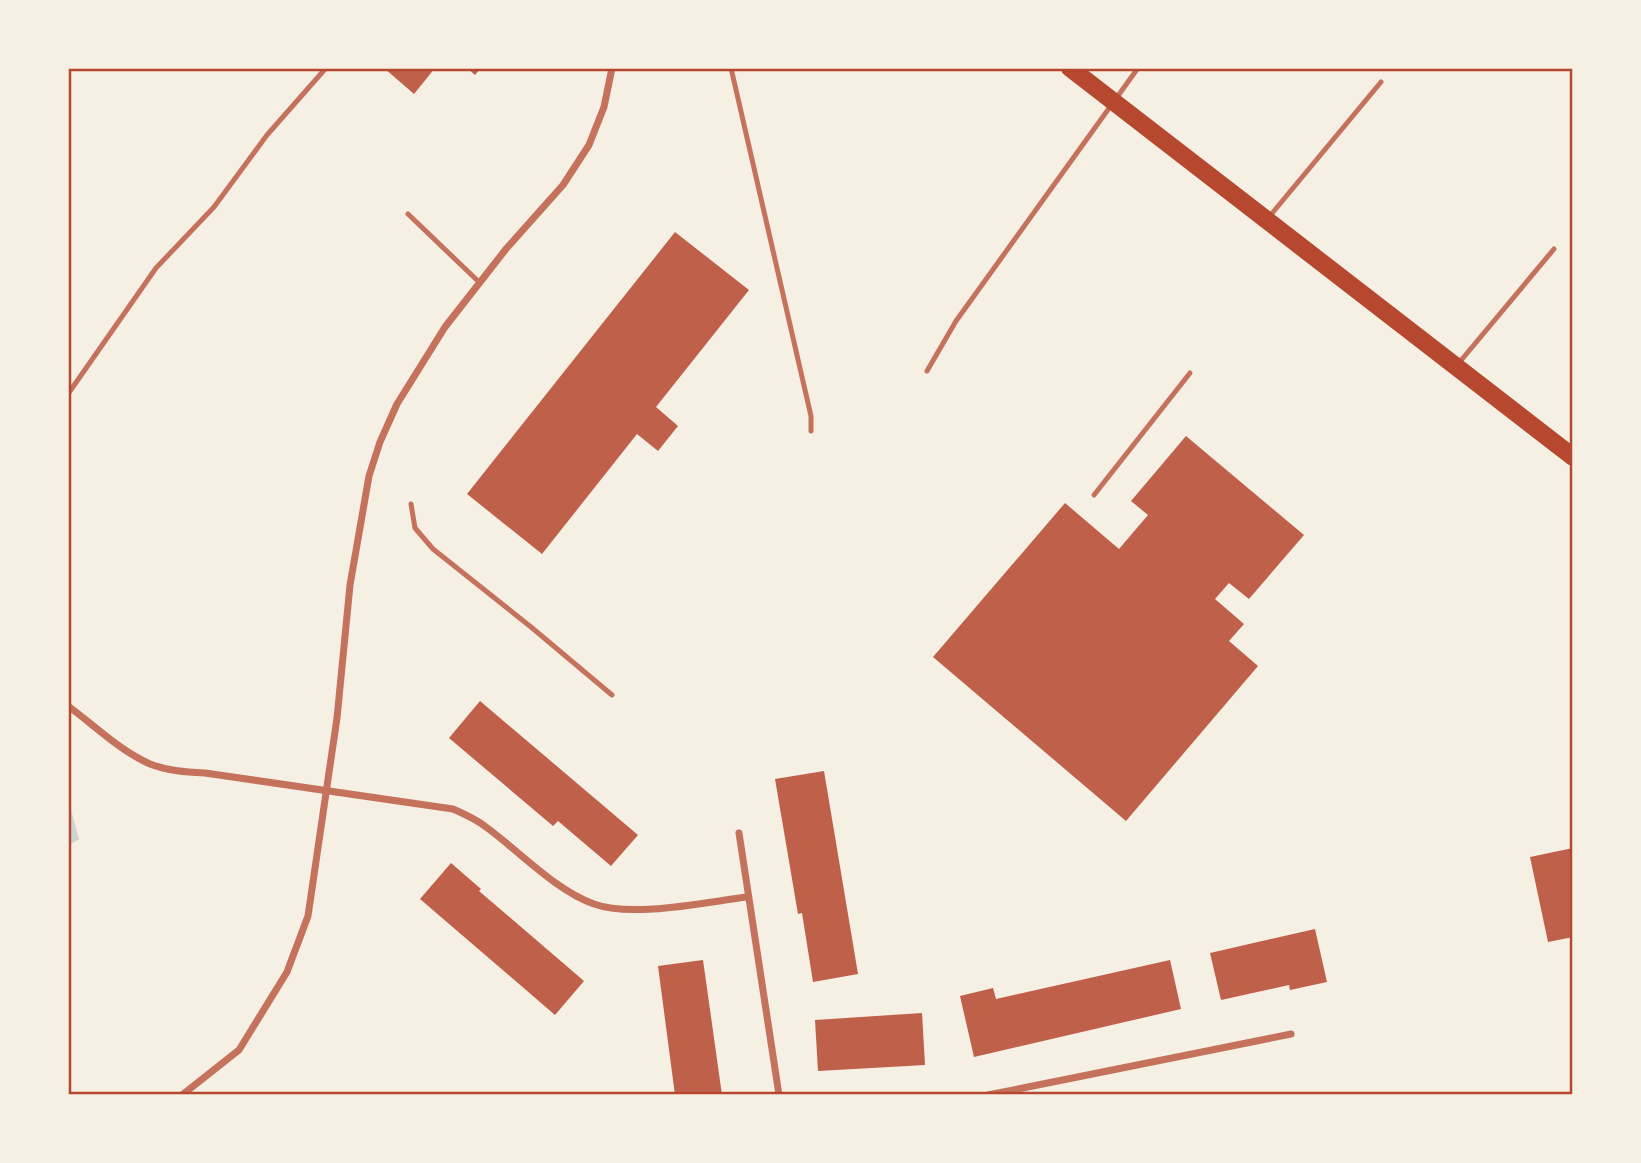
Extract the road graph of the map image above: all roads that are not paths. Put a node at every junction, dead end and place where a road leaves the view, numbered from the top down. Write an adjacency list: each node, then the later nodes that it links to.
1 (326, 68): 15 (lane)
2 (612, 68): 11 (street)
3 (731, 68): 16 (lane)
4 (1070, 68): 7 (main road)
5 (1138, 68): 7 (lane)
6 (1381, 82): 9 (lane)
7 (1113, 100): 9 (main road); 13 (lane)
8 (408, 214): 11 (lane)
9 (1267, 220): 12 (main road)
10 (1554, 249): 12 (lane)
11 (480, 282): 22 (street)
12 (1456, 367): 17 (main road)
13 (927, 371)
14 (1191, 373): 18 (lane)
15 (68, 394)
16 (811, 431)
17 (1573, 457)
18 (1094, 495)
19 (411, 504): 20 (lane)
20 (612, 695)
21 (68, 706): 22 (street)
22 (325, 789): 24 (street); 26 (street)
23 (738, 833): 24 (street)
24 (747, 897): 27 (street)
25 (1291, 1034): 28 (street)
26 (182, 1095)
27 (779, 1095)
28 (988, 1095)

